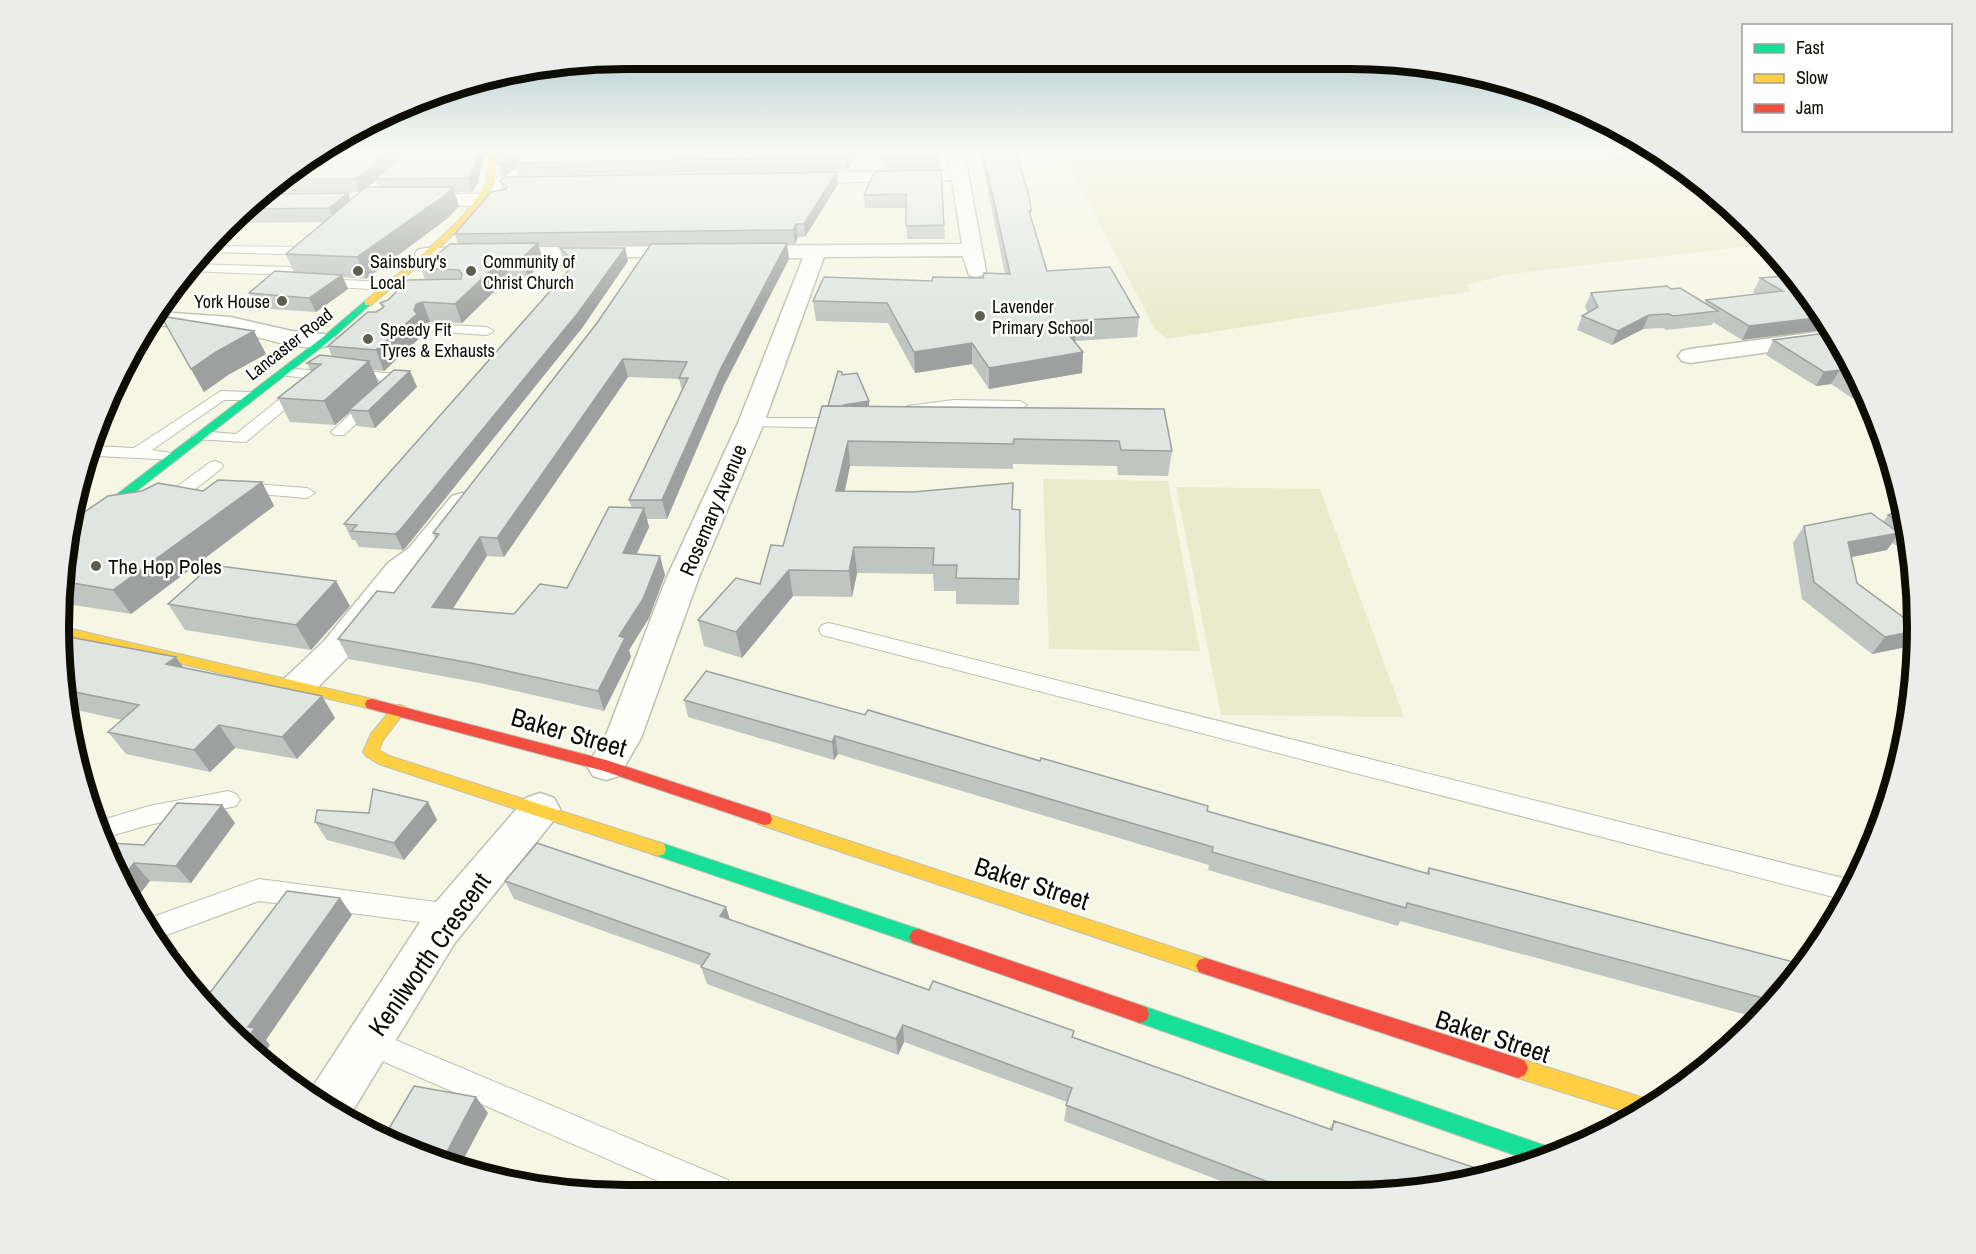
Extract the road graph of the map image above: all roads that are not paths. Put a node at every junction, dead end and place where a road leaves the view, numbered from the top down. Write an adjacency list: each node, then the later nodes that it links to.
1 (471, 211): 7 (street, Lancaster Road)
2 (966, 211): 4 (street)
3 (216, 249): 9 (lane)
4 (972, 250): 5 (street); 10 (street)
5 (816, 251): 6 (street); 28 (street, Rosemary Avenue)
6 (647, 252): 7 (street); 11 (street)
7 (426, 254): 12 (street, Lancaster Road)
8 (199, 268): 9 (lane)
9 (290, 271): 12 (lane)
10 (976, 272)
11 (631, 277)
12 (385, 290): 13 (lane); 15 (street, Lancaster Road)
13 (403, 294)
14 (162, 318): 20 (street)
15 (344, 324): 16 (lane); 20 (street, Lancaster Road)
16 (363, 325)
17 (430, 328): 18 (lane)
18 (487, 331)
19 (1826, 337): 21 (street)
20 (325, 340): 22 (street, Lancaster Road)
21 (1690, 356)
22 (284, 372): 23 (lane); 24 (street, Lancaster Road)
23 (330, 374): 29 (lane); 30 (lane)
24 (251, 396): 30 (street, Lancaster Road); 32 (lane)
25 (1020, 405): 26 (lane)
26 (888, 414)
27 (863, 419): 28 (lane)
28 (751, 423): 48 (street, Rosemary Avenue)
29 (339, 432)
30 (200, 436): 33 (street, Lancaster Road)
31 (98, 451): 32 (lane)
32 (137, 453): 33 (lane)
33 (171, 457): 41 (street, Lancaster Road)
34 (215, 466): 38 (lane)
35 (477, 482): 46 (street)
36 (225, 487): 37 (lane)
37 (307, 493)
38 (175, 498): 39 (lane); 40 (lane)
39 (197, 500)
40 (154, 509)
41 (99, 513): 42 (lane); 43 (street, Lancaster Road)
42 (129, 514)
43 (78, 531)
44 (829, 630): 52 (lane)
45 (69, 632): 46 (street, Baker Street)
46 (296, 688): 47 (street, Baker Street)
47 (399, 710): 48 (street, Baker Street); 50 (street)
48 (606, 766): 57 (street, Baker Street)
49 (228, 800): 51 (lane)
50 (540, 809): 53 (street, Kenilworth Crescent); 58 (street)
51 (107, 829)
52 (1841, 889)
53 (451, 915): 54 (lane); 55 (street, Kenilworth Crescent)
54 (157, 927)
55 (367, 1041): 56 (street, Kenilworth Crescent); 59 (lane)
56 (331, 1100)
57 (1636, 1105)
58 (1534, 1153)
59 (703, 1185)

